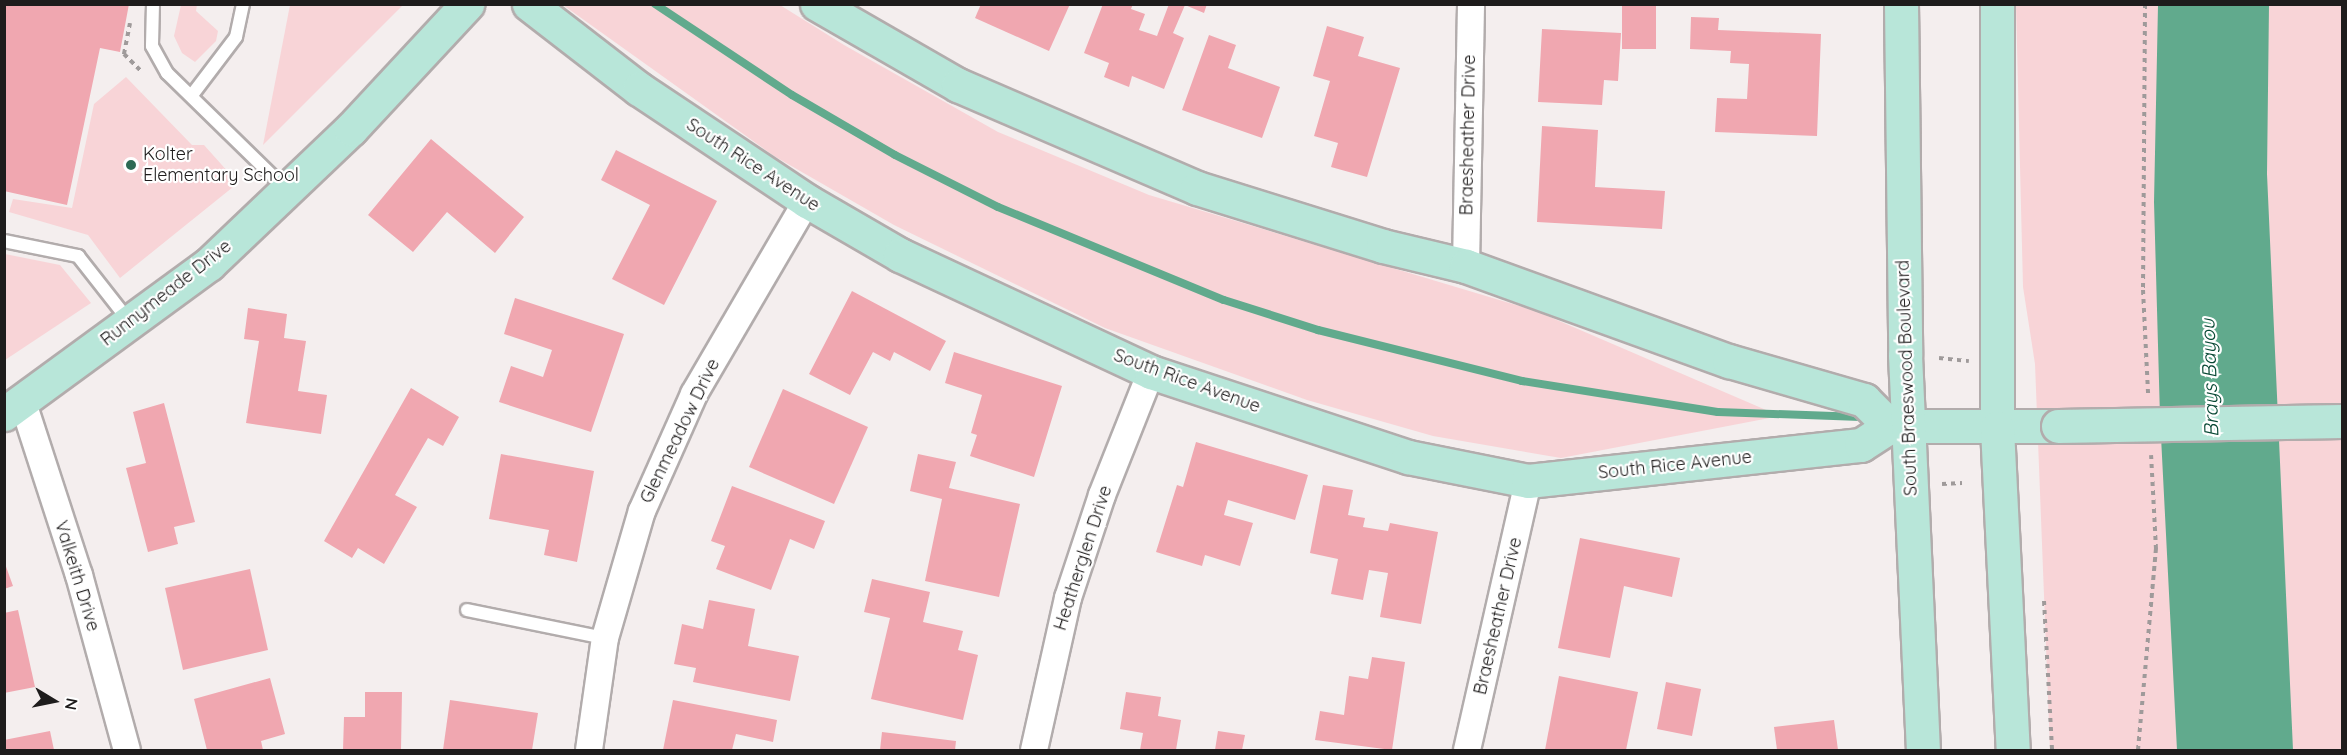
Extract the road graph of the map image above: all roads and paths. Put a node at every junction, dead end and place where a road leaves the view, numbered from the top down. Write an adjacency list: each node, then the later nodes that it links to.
1 (153, 4): 10 (lane)
2 (243, 4): 10 (lane)
3 (467, 4): 11 (street, Runnymeade Drive)
4 (529, 4): 12 (street, South Rice Avenue)
5 (817, 4): 14 (street)
6 (1471, 4): 14 (street, Braesheather Drive)
7 (1901, 4): 22 (street, South Braeswood Boulevard)
8 (1997, 4): 23 (street)
9 (2145, 4): 19 (path)
10 (192, 95): 11 (lane)
11 (287, 190): 15 (street, Runnymeade Drive)
12 (807, 201): 18 (street, South Rice Avenue); 30 (street, Glenmeadow Drive)
13 (4, 241): 15 (lane)
14 (1466, 266): 22 (street)
15 (130, 322): 20 (street, Runnymeade Drive)
16 (1939, 358): 17 (path)
17 (1969, 361)
18 (1151, 372): 25 (street, South Rice Avenue); 33 (street, Heatherglen Drive)
19 (2149, 400)
20 (14, 408): 31 (street, Valkeith Drive)
21 (2343, 420): 23 (street, bridge)
22 (1899, 426): 23 (street); 25 (street, South Rice Avenue); 35 (street, South Braeswood Boulevard)
23 (1997, 428): 36 (street)
24 (2151, 446): 38 (path)
25 (1528, 481): 34 (street, Braesheather Drive)
26 (1962, 483): 27 (path)
27 (1939, 484)
28 (2044, 601): 37 (path)
29 (467, 610): 30 (lane)
30 (605, 638): 32 (street, Glenmeadow Drive)
31 (127, 750)
32 (589, 750)
33 (1034, 750)
34 (1467, 750)
35 (1923, 750)
36 (2013, 750)
37 (2052, 750)
38 (2138, 750)

